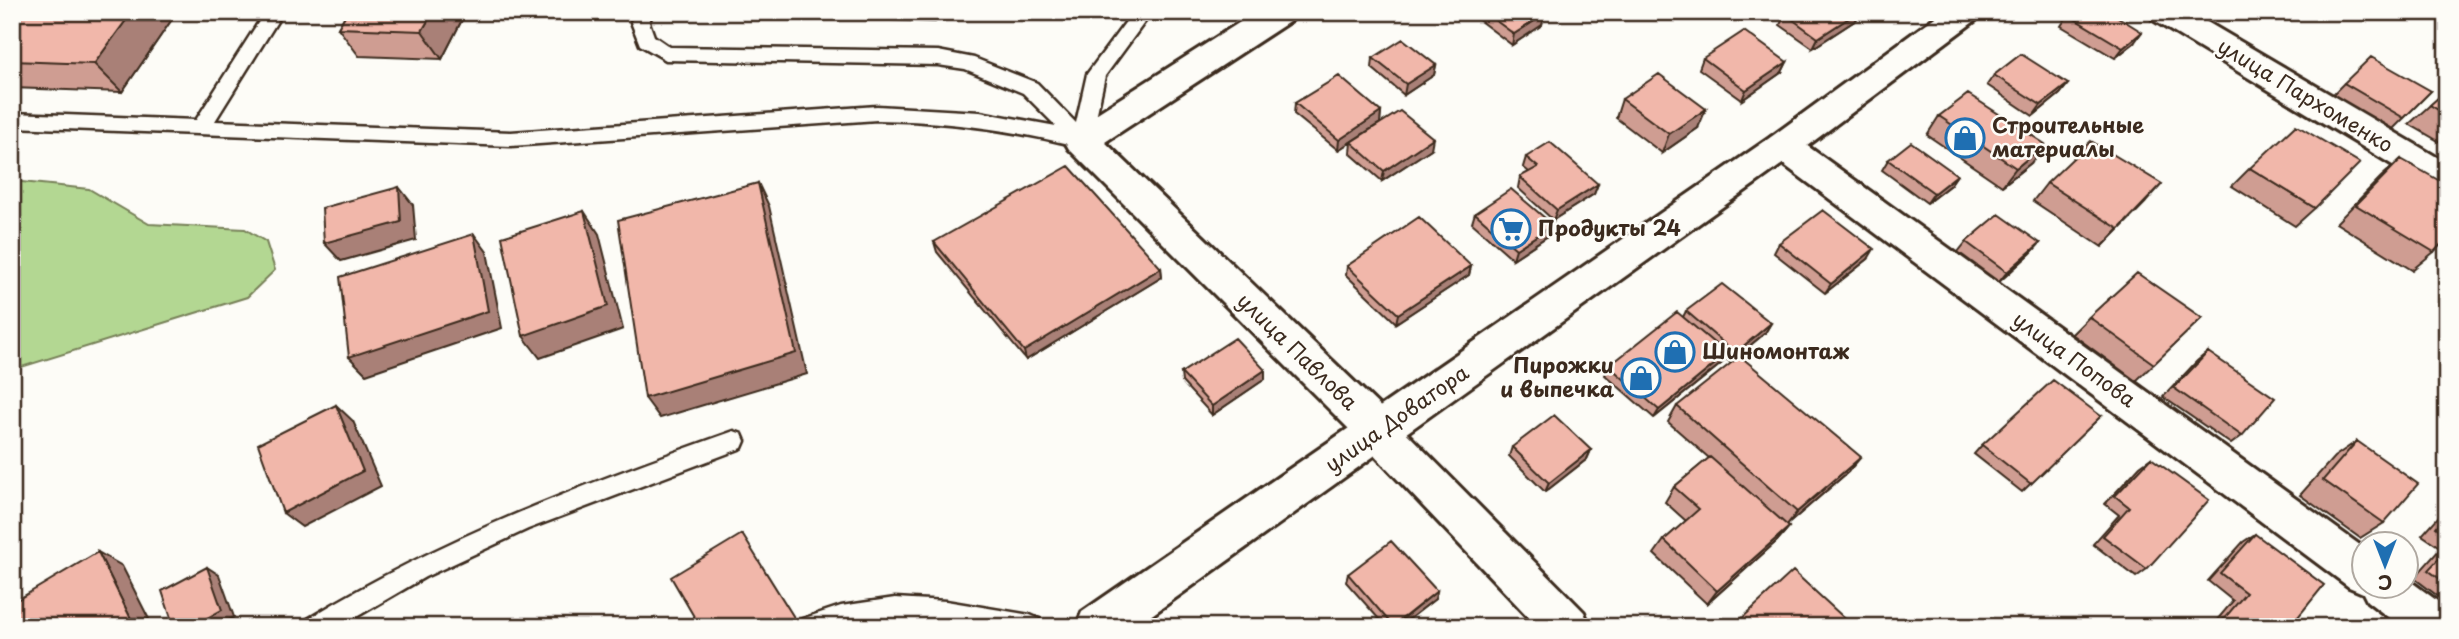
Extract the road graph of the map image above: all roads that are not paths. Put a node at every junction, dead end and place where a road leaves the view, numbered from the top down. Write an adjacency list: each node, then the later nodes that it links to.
1 (274, 12): 8 (lane)
2 (644, 12): 9 (lane)
3 (1143, 12): 9 (lane)
4 (1281, 12): 9 (street)
5 (1965, 12): 10 (street, улица Доватора)
6 (2164, 12): 11 (street, улица Пархоменко)
7 (12, 120): 8 (lane)
8 (201, 127): 9 (lane)
9 (1081, 141): 12 (street, улица Павлова)
10 (1783, 146): 12 (street, улица Доватора); 14 (street, улица Попова)
11 (2447, 180)
12 (1379, 432): 19 (street, улица Доватора); 20 (street, улица Павлова)
13 (734, 440): 16 (lane)
14 (2350, 563)
15 (2401, 600): 21 (street)
16 (317, 627)
17 (811, 627): 18 (lane)
18 (1030, 627)
19 (1098, 627)
20 (1568, 627)
21 (2437, 627)

